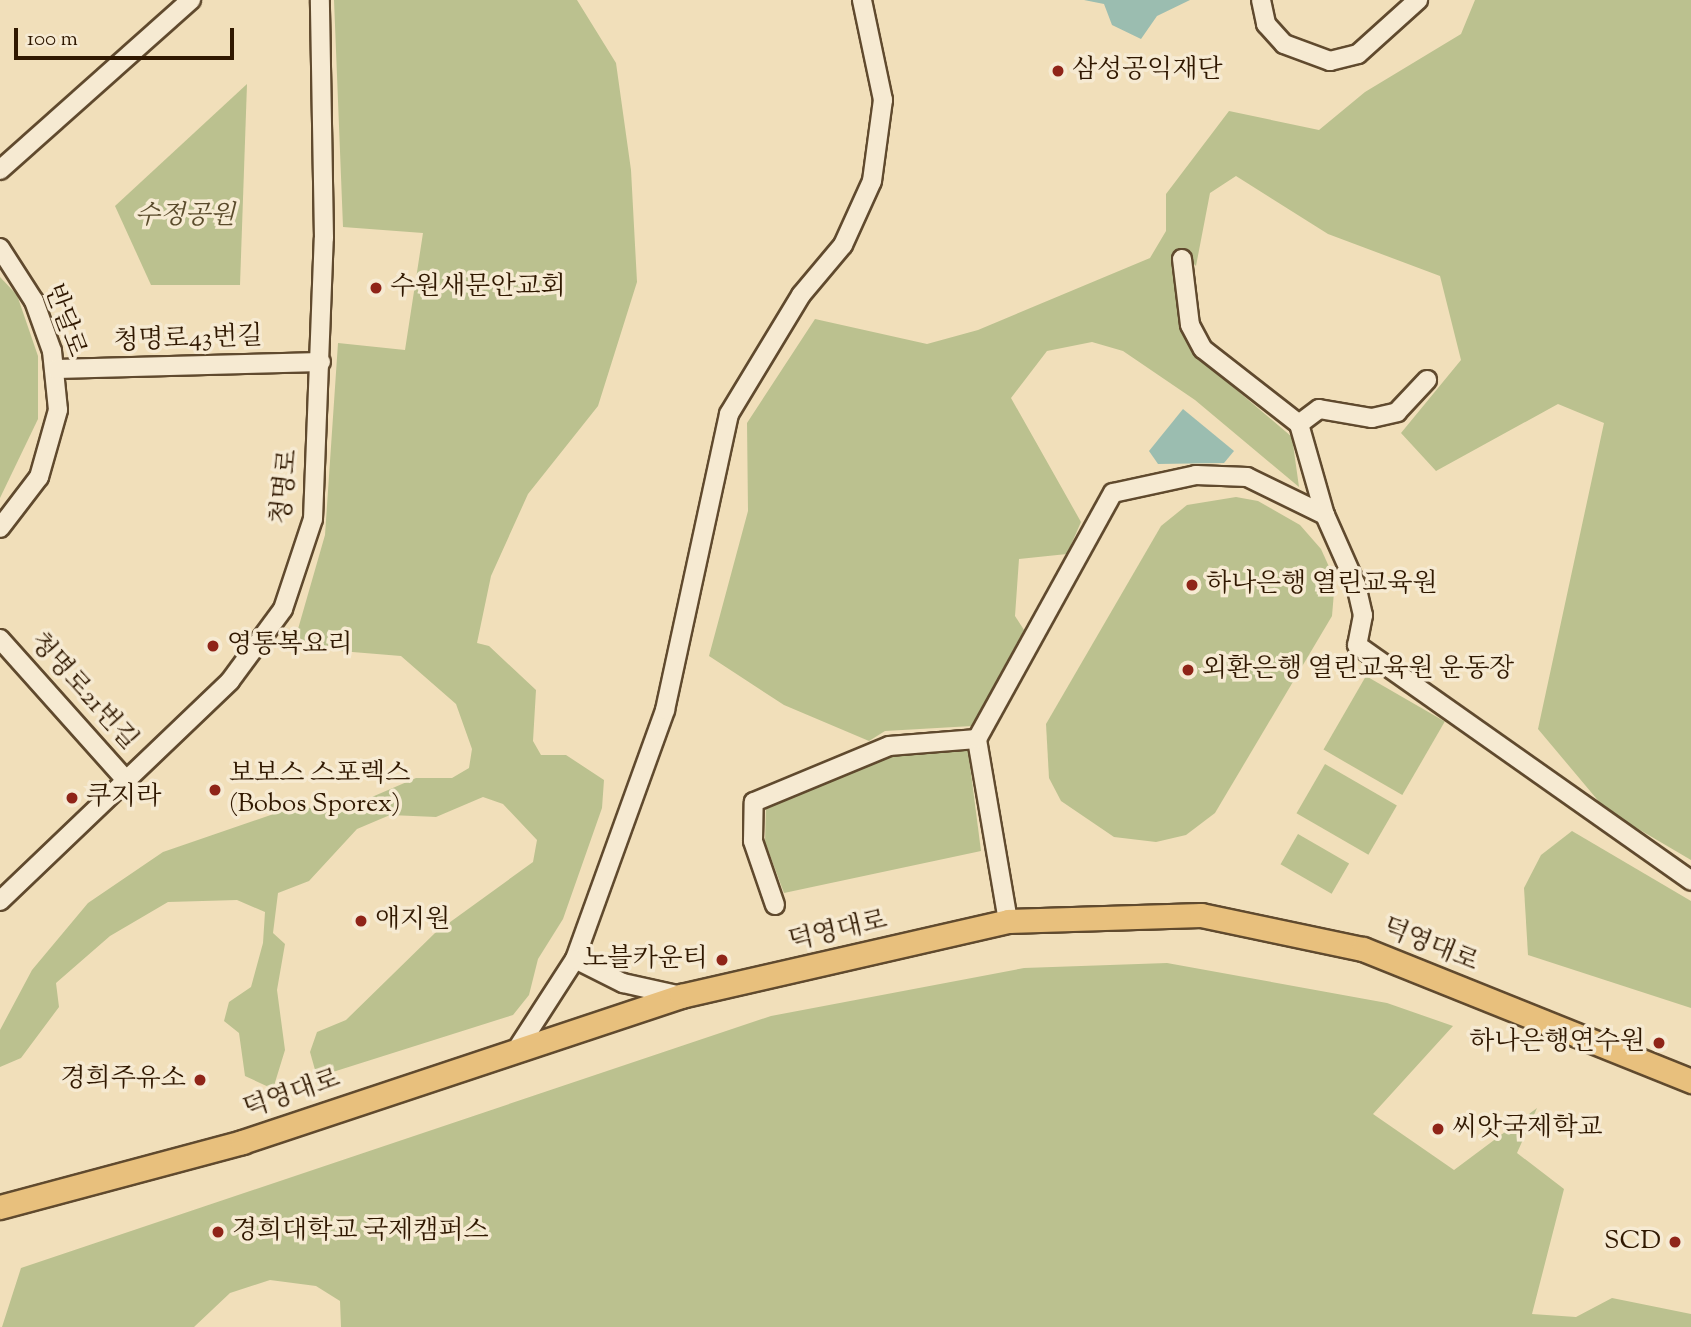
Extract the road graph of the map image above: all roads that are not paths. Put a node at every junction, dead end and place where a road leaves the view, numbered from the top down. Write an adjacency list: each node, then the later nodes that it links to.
1 (191, 0): 6 (street)
2 (320, 0): 9 (street, 청명로)
3 (862, 0): 22 (street)
4 (1261, 0): 5 (street)
5 (1418, 0)
6 (0, 170)
7 (0, 248): 10 (street, 반달로)
8 (1182, 259): 12 (street)
9 (321, 362): 10 (street, 청명로43번길); 17 (street, 청명로)
10 (56, 369): 14 (street, 반달로)
11 (1427, 380): 12 (street)
12 (1299, 424): 13 (street)
13 (1325, 515): 16 (street); 18 (street)
14 (0, 528)
15 (0, 639): 17 (street, 청명로21번길)
16 (977, 739): 20 (street); 21 (street)
17 (127, 780): 19 (street, 청명로)
18 (1691, 881)
19 (0, 901)
20 (775, 905)
21 (1008, 921): 23 (main road, 덕영대로); 25 (main road, 덕영대로)
22 (575, 959): 23 (street); 24 (street)
23 (681, 996): 24 (main road, 덕영대로)
24 (517, 1049): 26 (main road, 덕영대로)
25 (1691, 1081)
26 (0, 1207)

